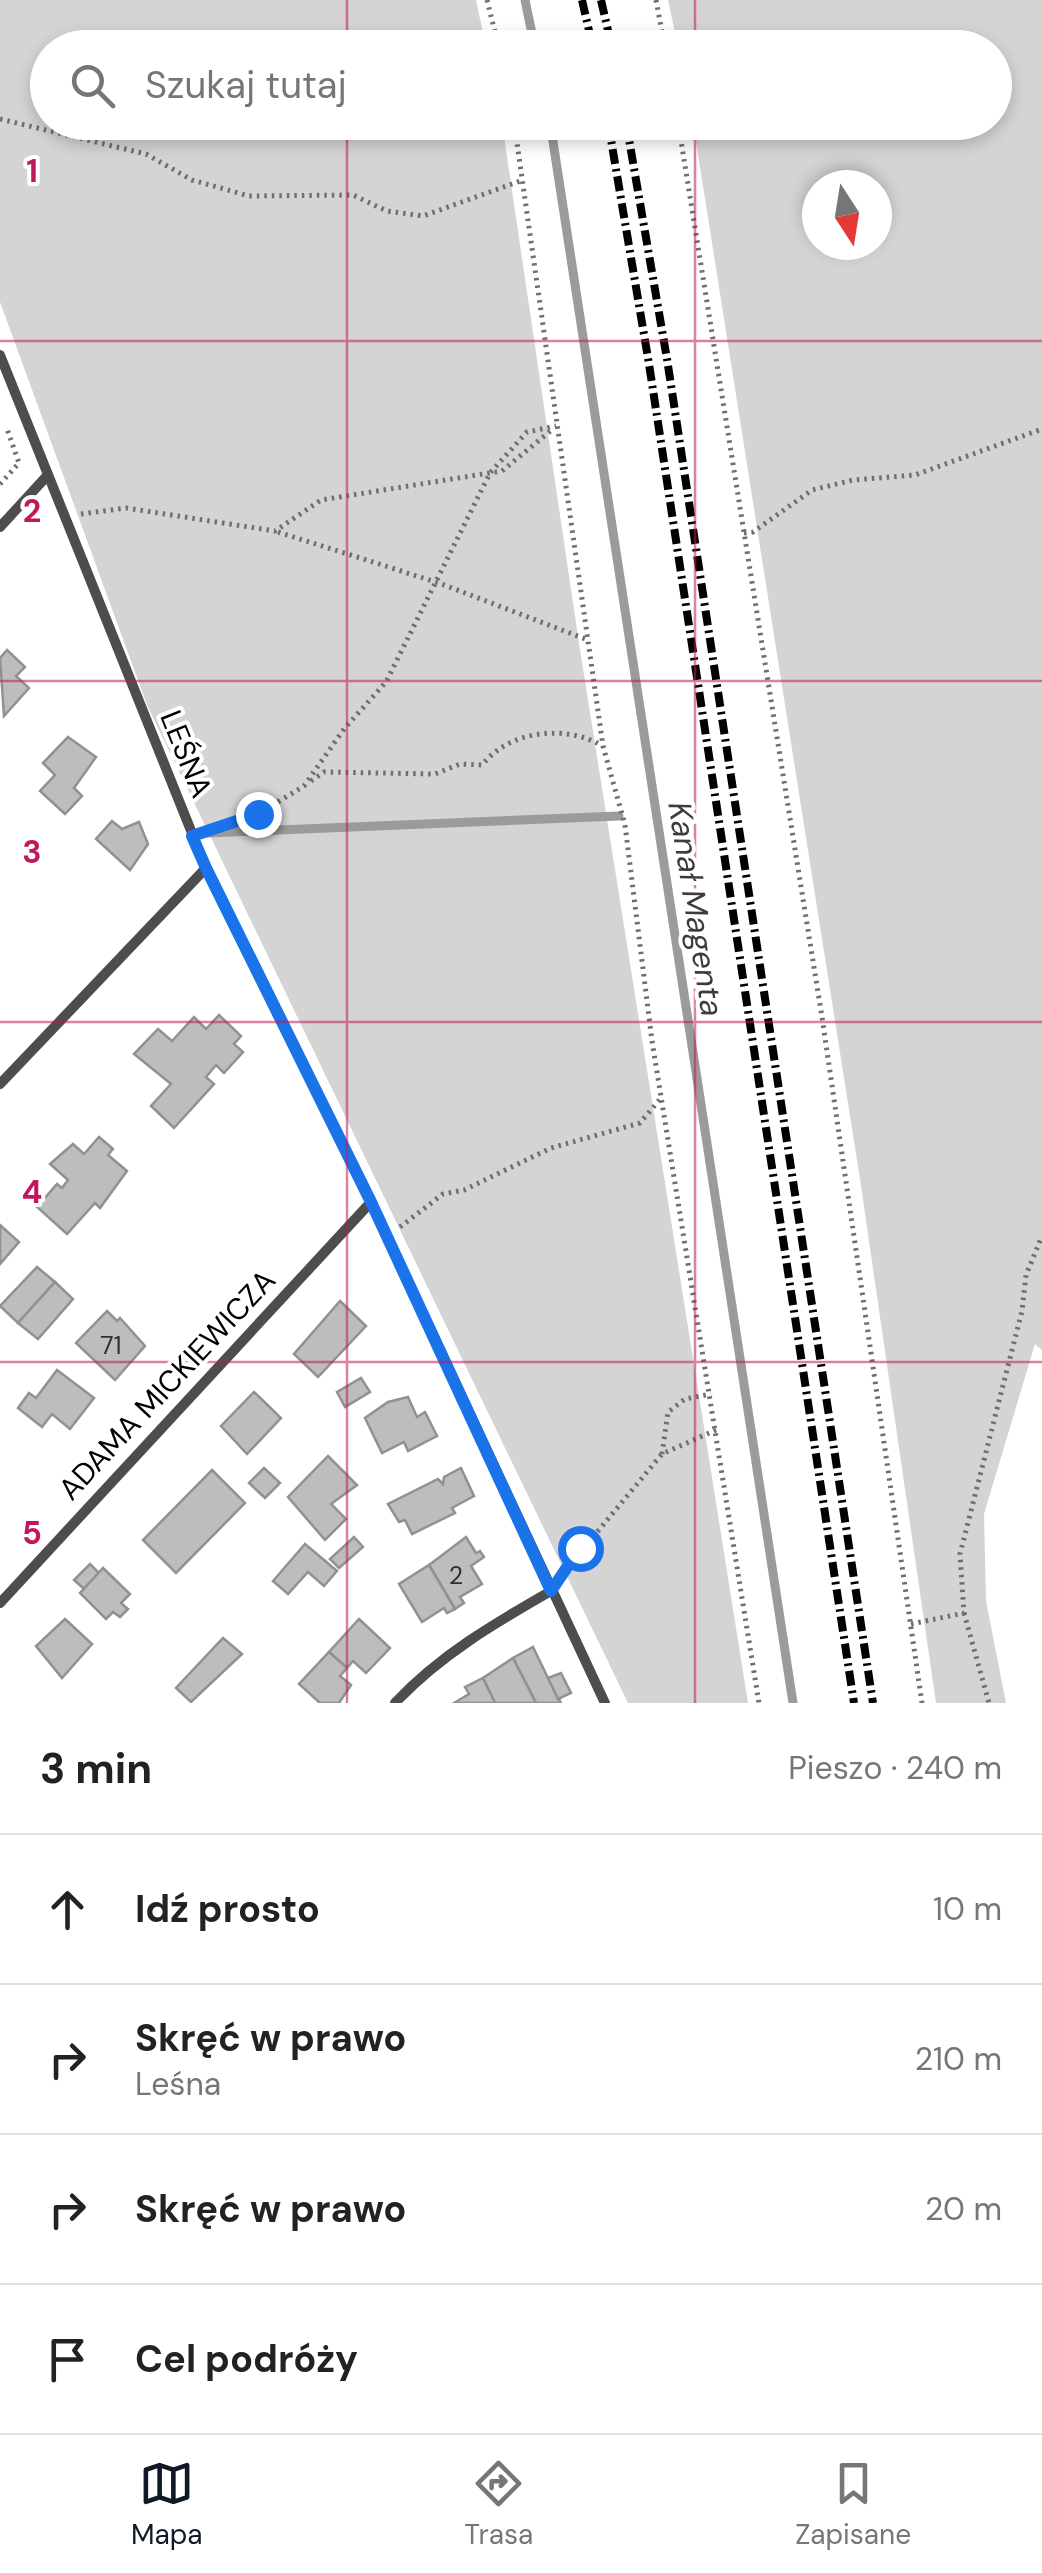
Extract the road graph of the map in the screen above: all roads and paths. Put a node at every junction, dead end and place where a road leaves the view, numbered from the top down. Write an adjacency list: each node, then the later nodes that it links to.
1 (487, 0): 3 (path)
2 (656, 0): 4 (path)
3 (494, 30)
4 (662, 30)
5 (0, 119): 6 (path)
6 (30, 126)
7 (88, 140): 10 (path)
8 (517, 140): 10 (path)
9 (681, 140): 21 (path)
10 (523, 180): 13 (path)
11 (0, 356): 16 (street, LEŚNA)
12 (0, 410): 17 (path)
13 (556, 426): 15 (path); 15 (path); 23 (path)
14 (1042, 429): 21 (path)
15 (490, 473): 20 (path); 22 (path)
16 (46, 477): 18 (street, LEŚNA); 19 (street)
17 (0, 484)
18 (60, 512): 20 (path); 26 (street, LEŚNA)
19 (0, 527)
20 (275, 532): 22 (path)
21 (744, 533): 39 (path)
22 (439, 583): 23 (path); 25 (path)
23 (590, 640): 24 (path)
24 (602, 746): 25 (path); 29 (path)
25 (304, 786): 26 (path)
26 (192, 836): 27 (street, LEŚNA)
27 (206, 868): 28 (street); 30 (street, LEŚNA)
28 (0, 1084)
29 (661, 1098): 32 (path); 33 (path)
30 (371, 1202): 32 (street, LEŚNA); 37 (street, ADAMA MICKIEWICZA)
31 (1042, 1236): 38 (path)
32 (388, 1238): 36 (street, LEŚNA)
33 (711, 1394): 34 (path); 35 (path)
34 (716, 1430): 35 (path); 42 (path)
35 (662, 1454): 36 (path)
36 (551, 1591): 40 (street); 41 (street, LEŚNA)
37 (0, 1603)
38 (964, 1613): 39 (path); 44 (path)
39 (910, 1624): 43 (path)
40 (395, 1703)
41 (606, 1703)
42 (759, 1703)
43 (922, 1703)
44 (990, 1703)

